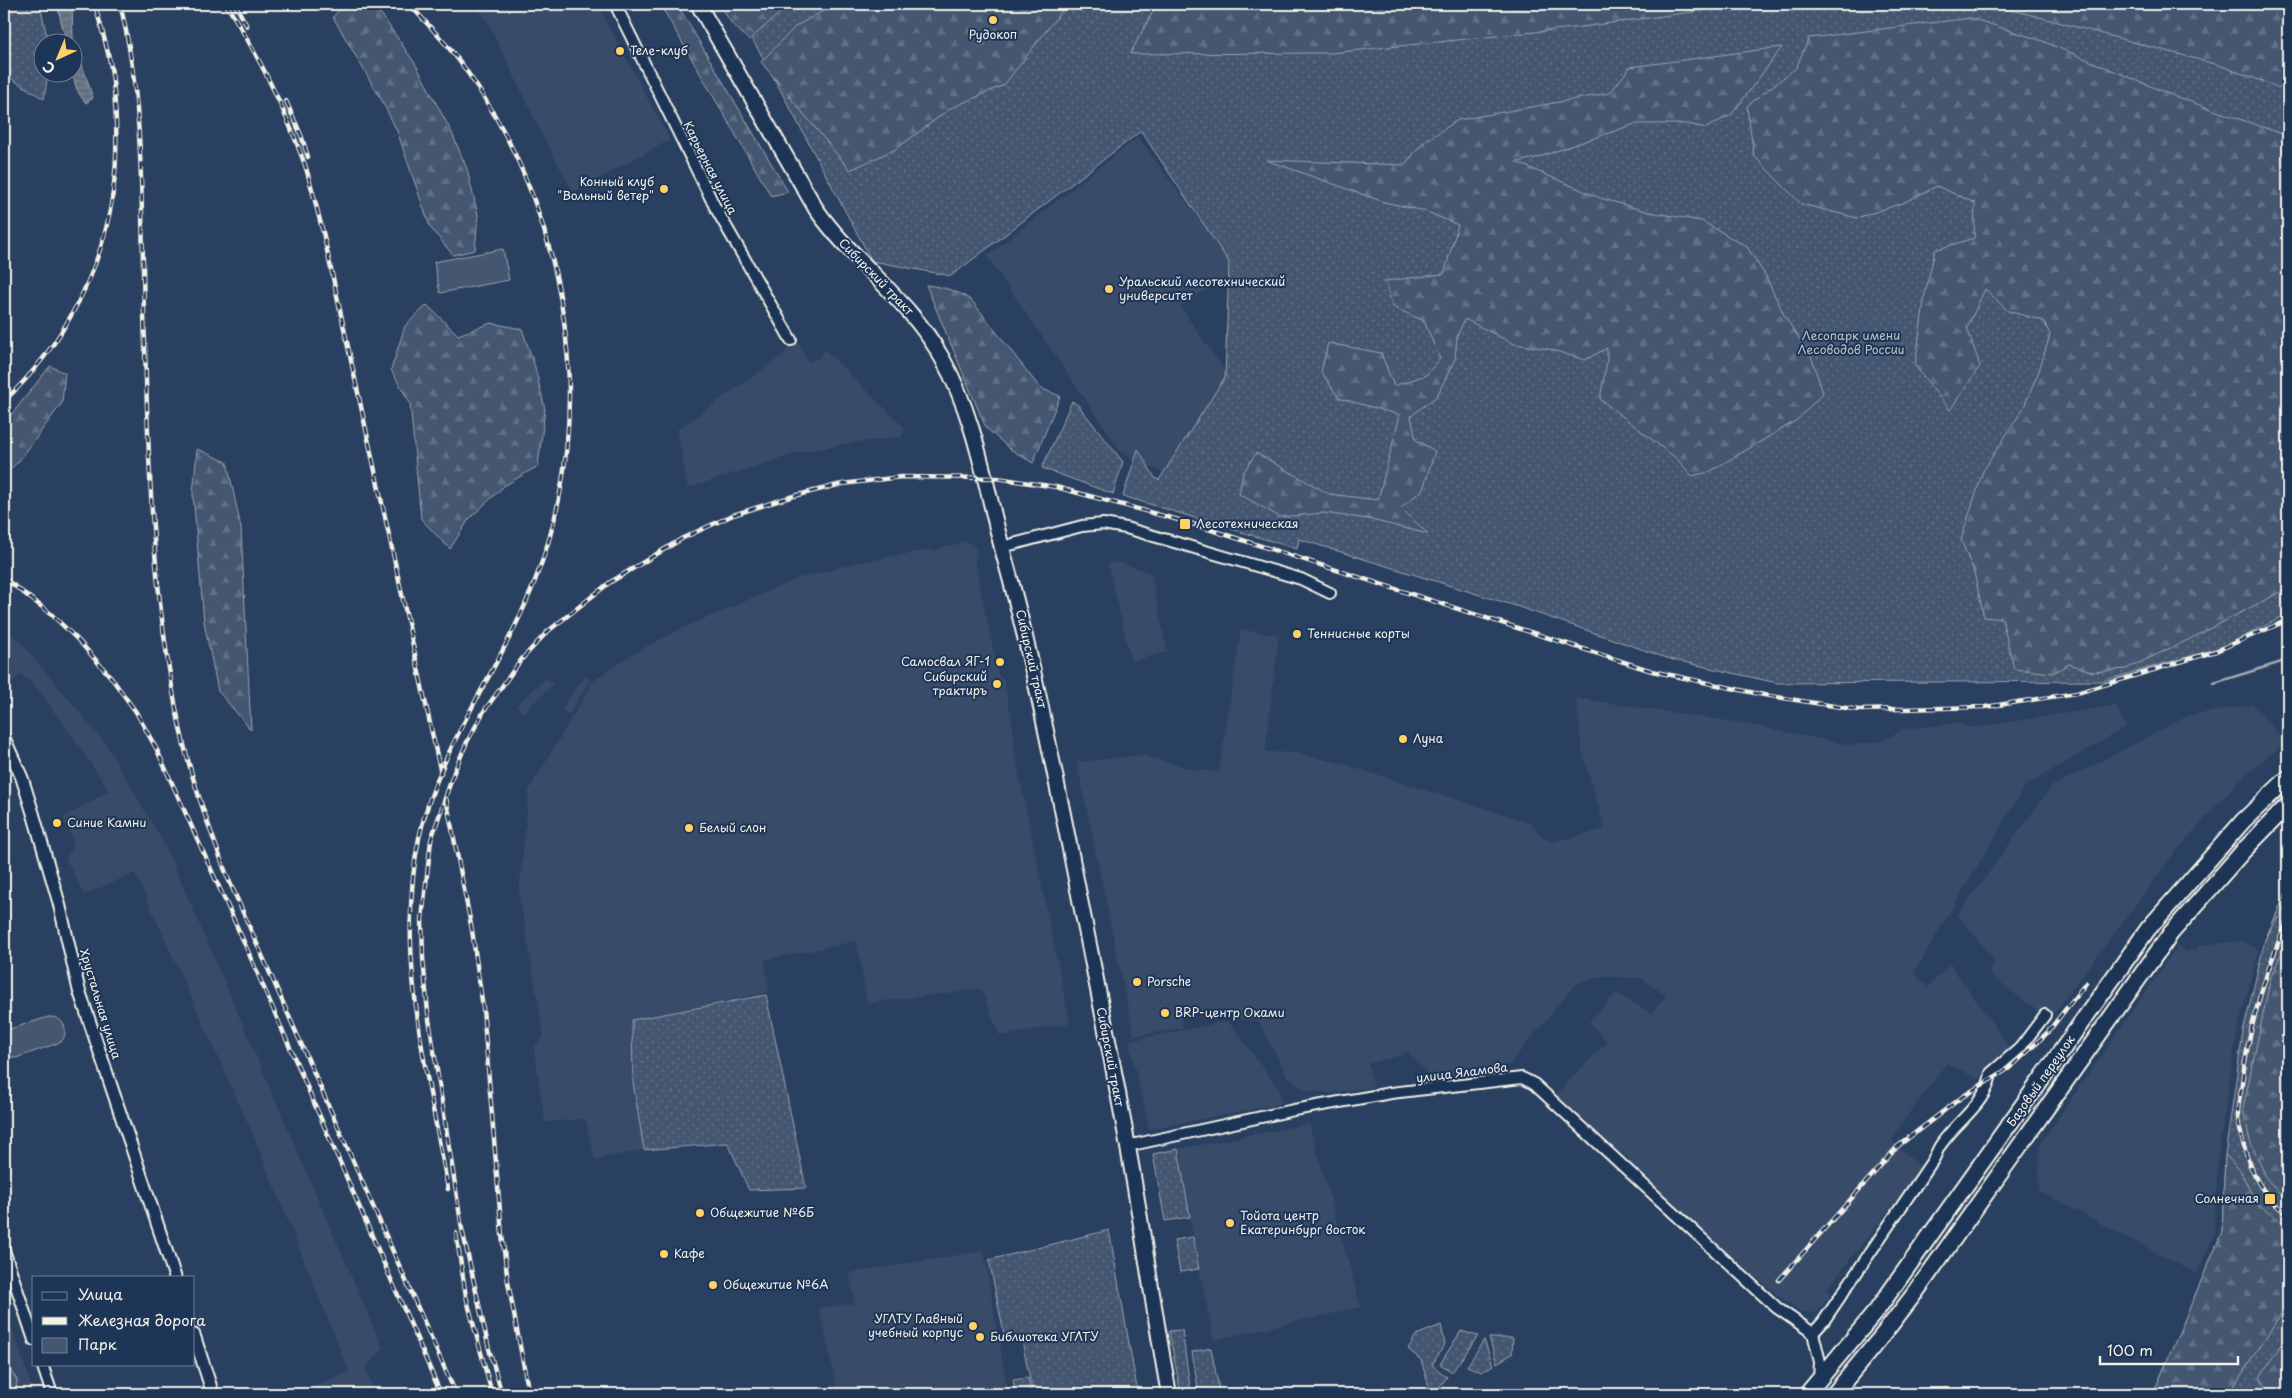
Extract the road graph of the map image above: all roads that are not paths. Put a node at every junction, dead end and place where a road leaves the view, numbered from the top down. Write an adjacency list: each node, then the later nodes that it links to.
1 (615, 4): 3 (street, Карьерная улица)
2 (698, 4): 4 (main road, Сибирский тракт)
3 (791, 340)
4 (1002, 547): 5 (street); 10 (main road, Сибирский тракт)
5 (1330, 593)
6 (4, 738): 12 (street, Хрустальная улица)
7 (2288, 778): 13 (main road, Базовый переулок)
8 (2288, 805): 14 (main road, Базовый переулок)
9 (2045, 1015): 15 (street)
10 (1127, 1146): 15 (street, улица Яламова); 22 (main road, Сибирский тракт)
11 (4, 1250): 16 (street)
12 (175, 1276)
13 (1899, 1280): 14 (main road); 19 (main road, Базовый переулок)
14 (1915, 1293): 24 (main road, Базовый переулок)
15 (1813, 1333): 19 (street)
16 (32, 1334)
17 (195, 1338): 21 (street)
18 (43, 1366): 20 (street)
19 (1819, 1380): 23 (main road, Базовый переулок)
20 (52, 1394)
21 (213, 1394)
22 (1169, 1394)
23 (1807, 1394)
24 (1834, 1394)

